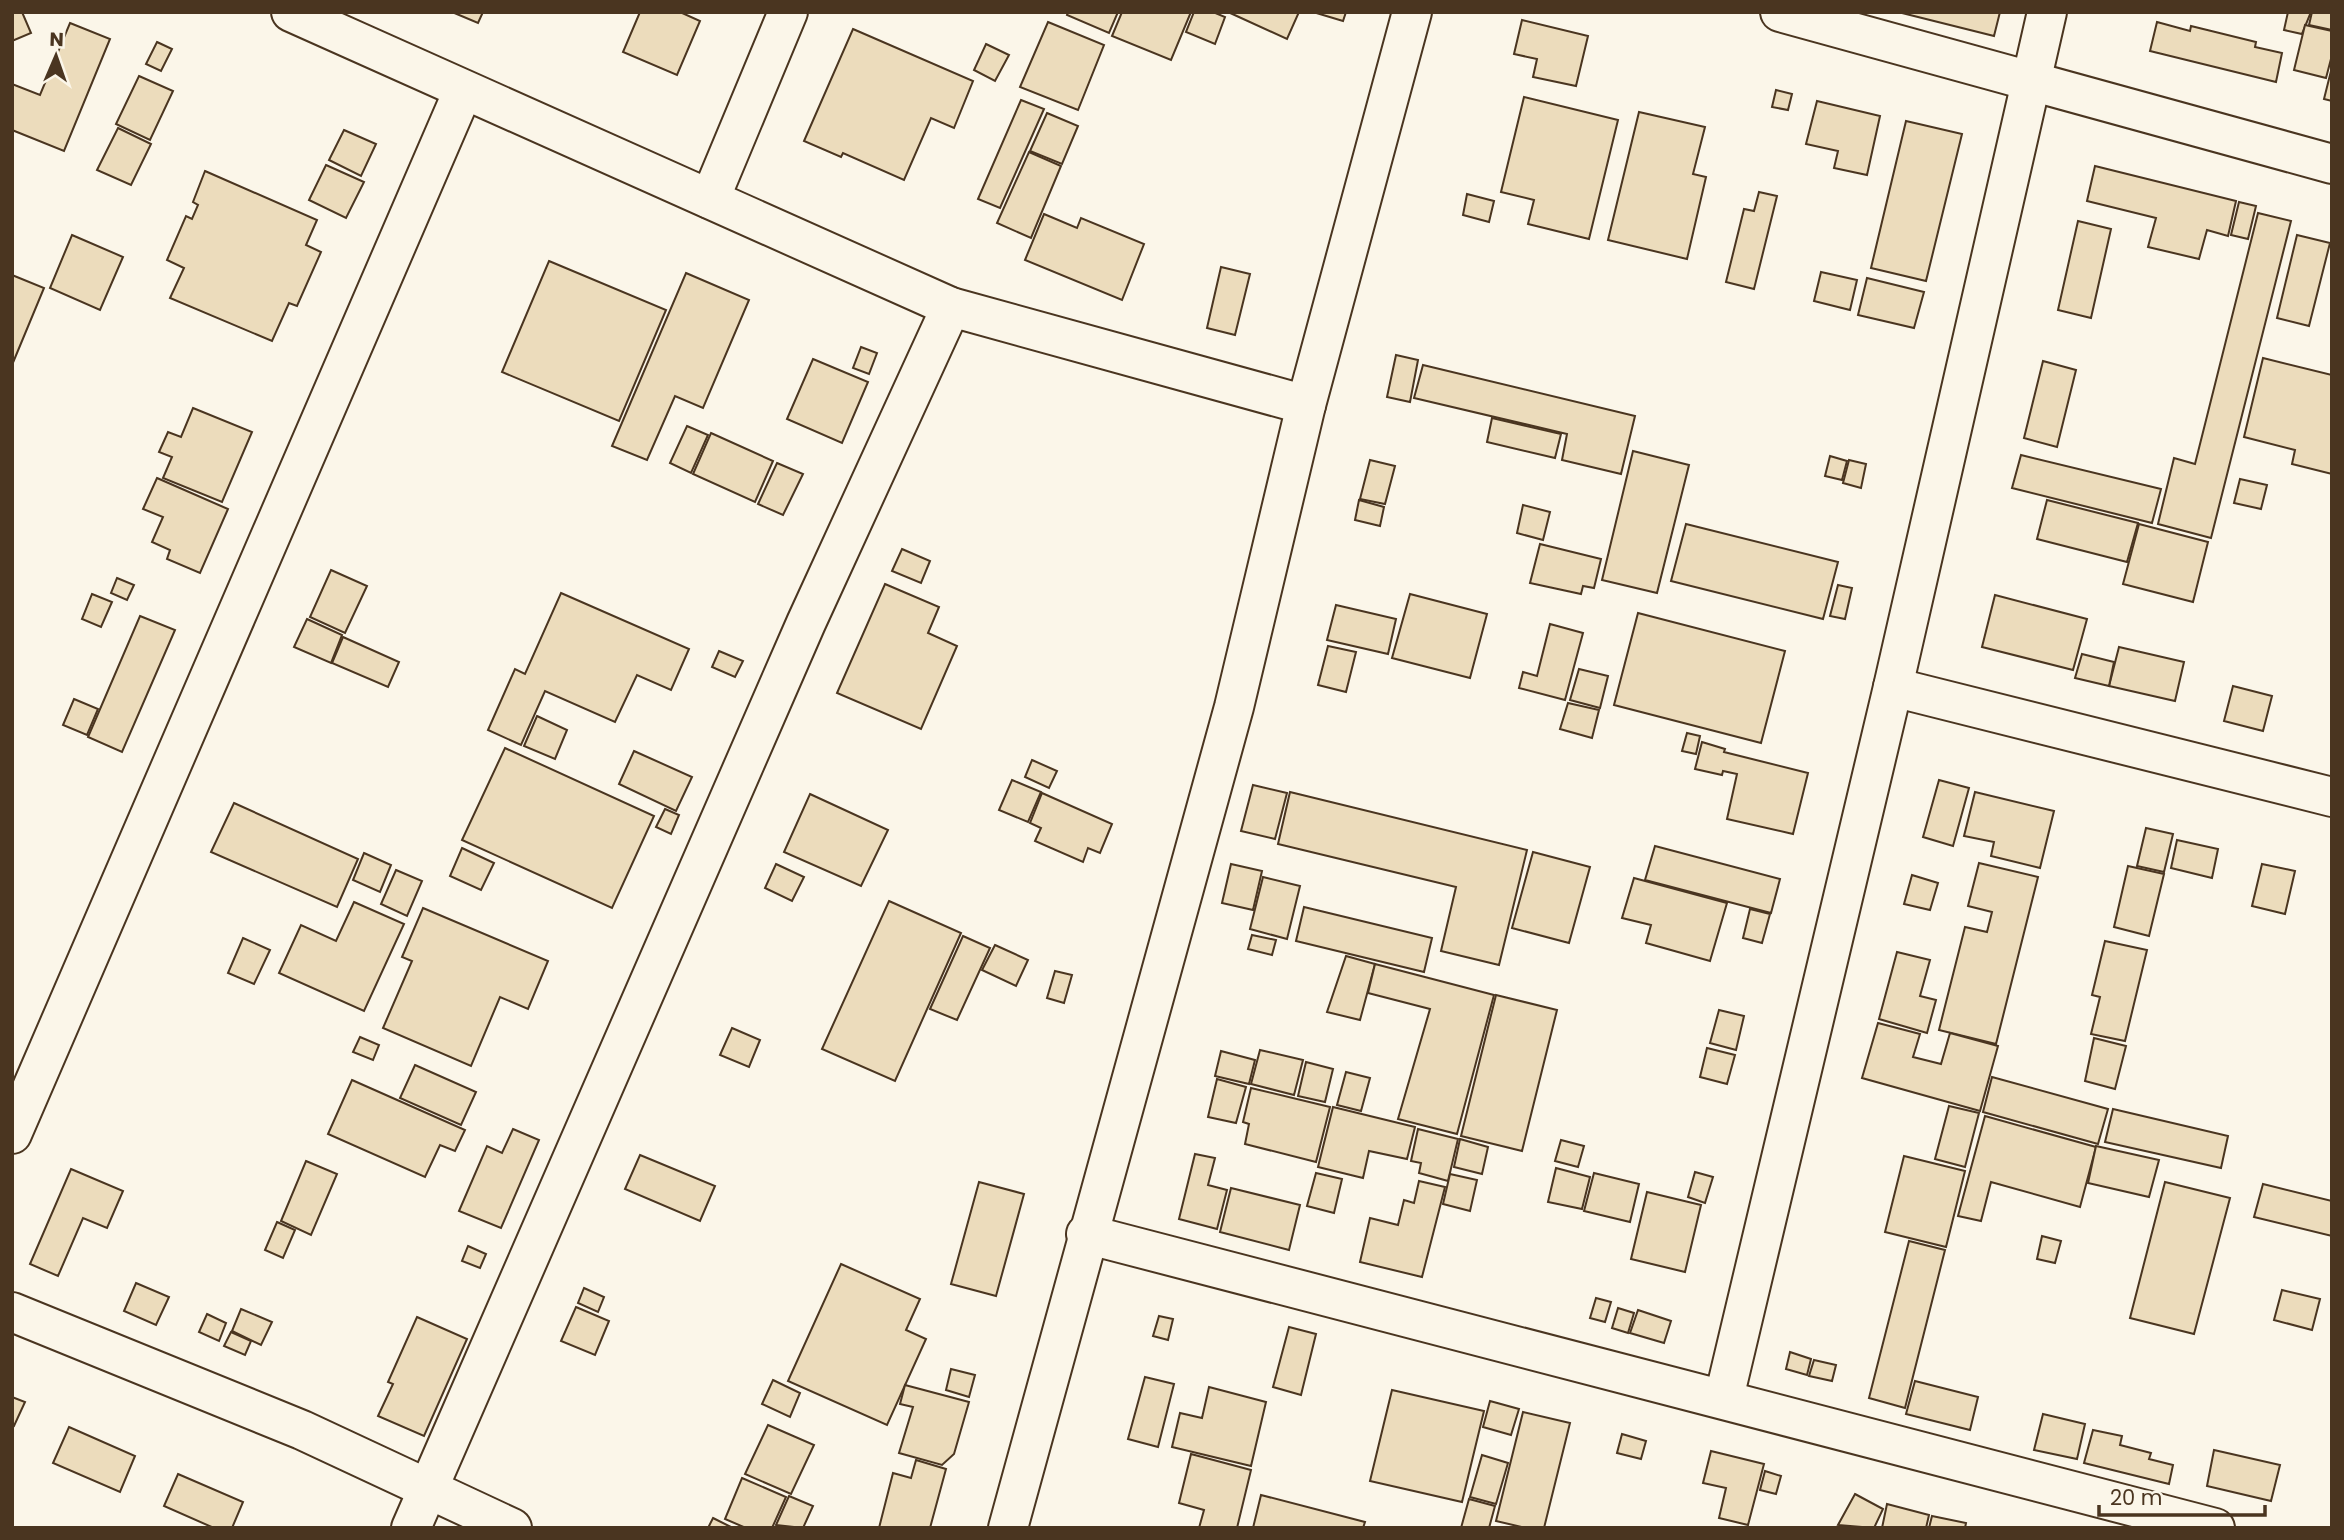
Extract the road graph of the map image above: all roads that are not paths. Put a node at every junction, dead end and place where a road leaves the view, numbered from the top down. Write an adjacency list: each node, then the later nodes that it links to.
1 (291, 12): 7 (street)
2 (788, 12): 9 (street)
3 (1412, 12): 11 (street)
4 (1780, 12): 6 (street)
5 (2047, 12): 6 (street)
6 (2031, 80): 8 (street); 12 (street)
7 (463, 91): 9 (street); 14 (street)
8 (2332, 164)
9 (710, 199): 10 (street)
10 (951, 307): 11 (street); 18 (street)
11 (1306, 405): 15 (street)
12 (1893, 687): 13 (street); 17 (street)
13 (2332, 797)
14 (12, 1135)
15 (1086, 1234): 17 (street); 21 (street)
16 (12, 1312): 18 (street)
17 (1724, 1398): 22 (street)
18 (427, 1489): 19 (street); 20 (street)
19 (411, 1528)
20 (512, 1528)
21 (1008, 1528)
22 (2215, 1528)

